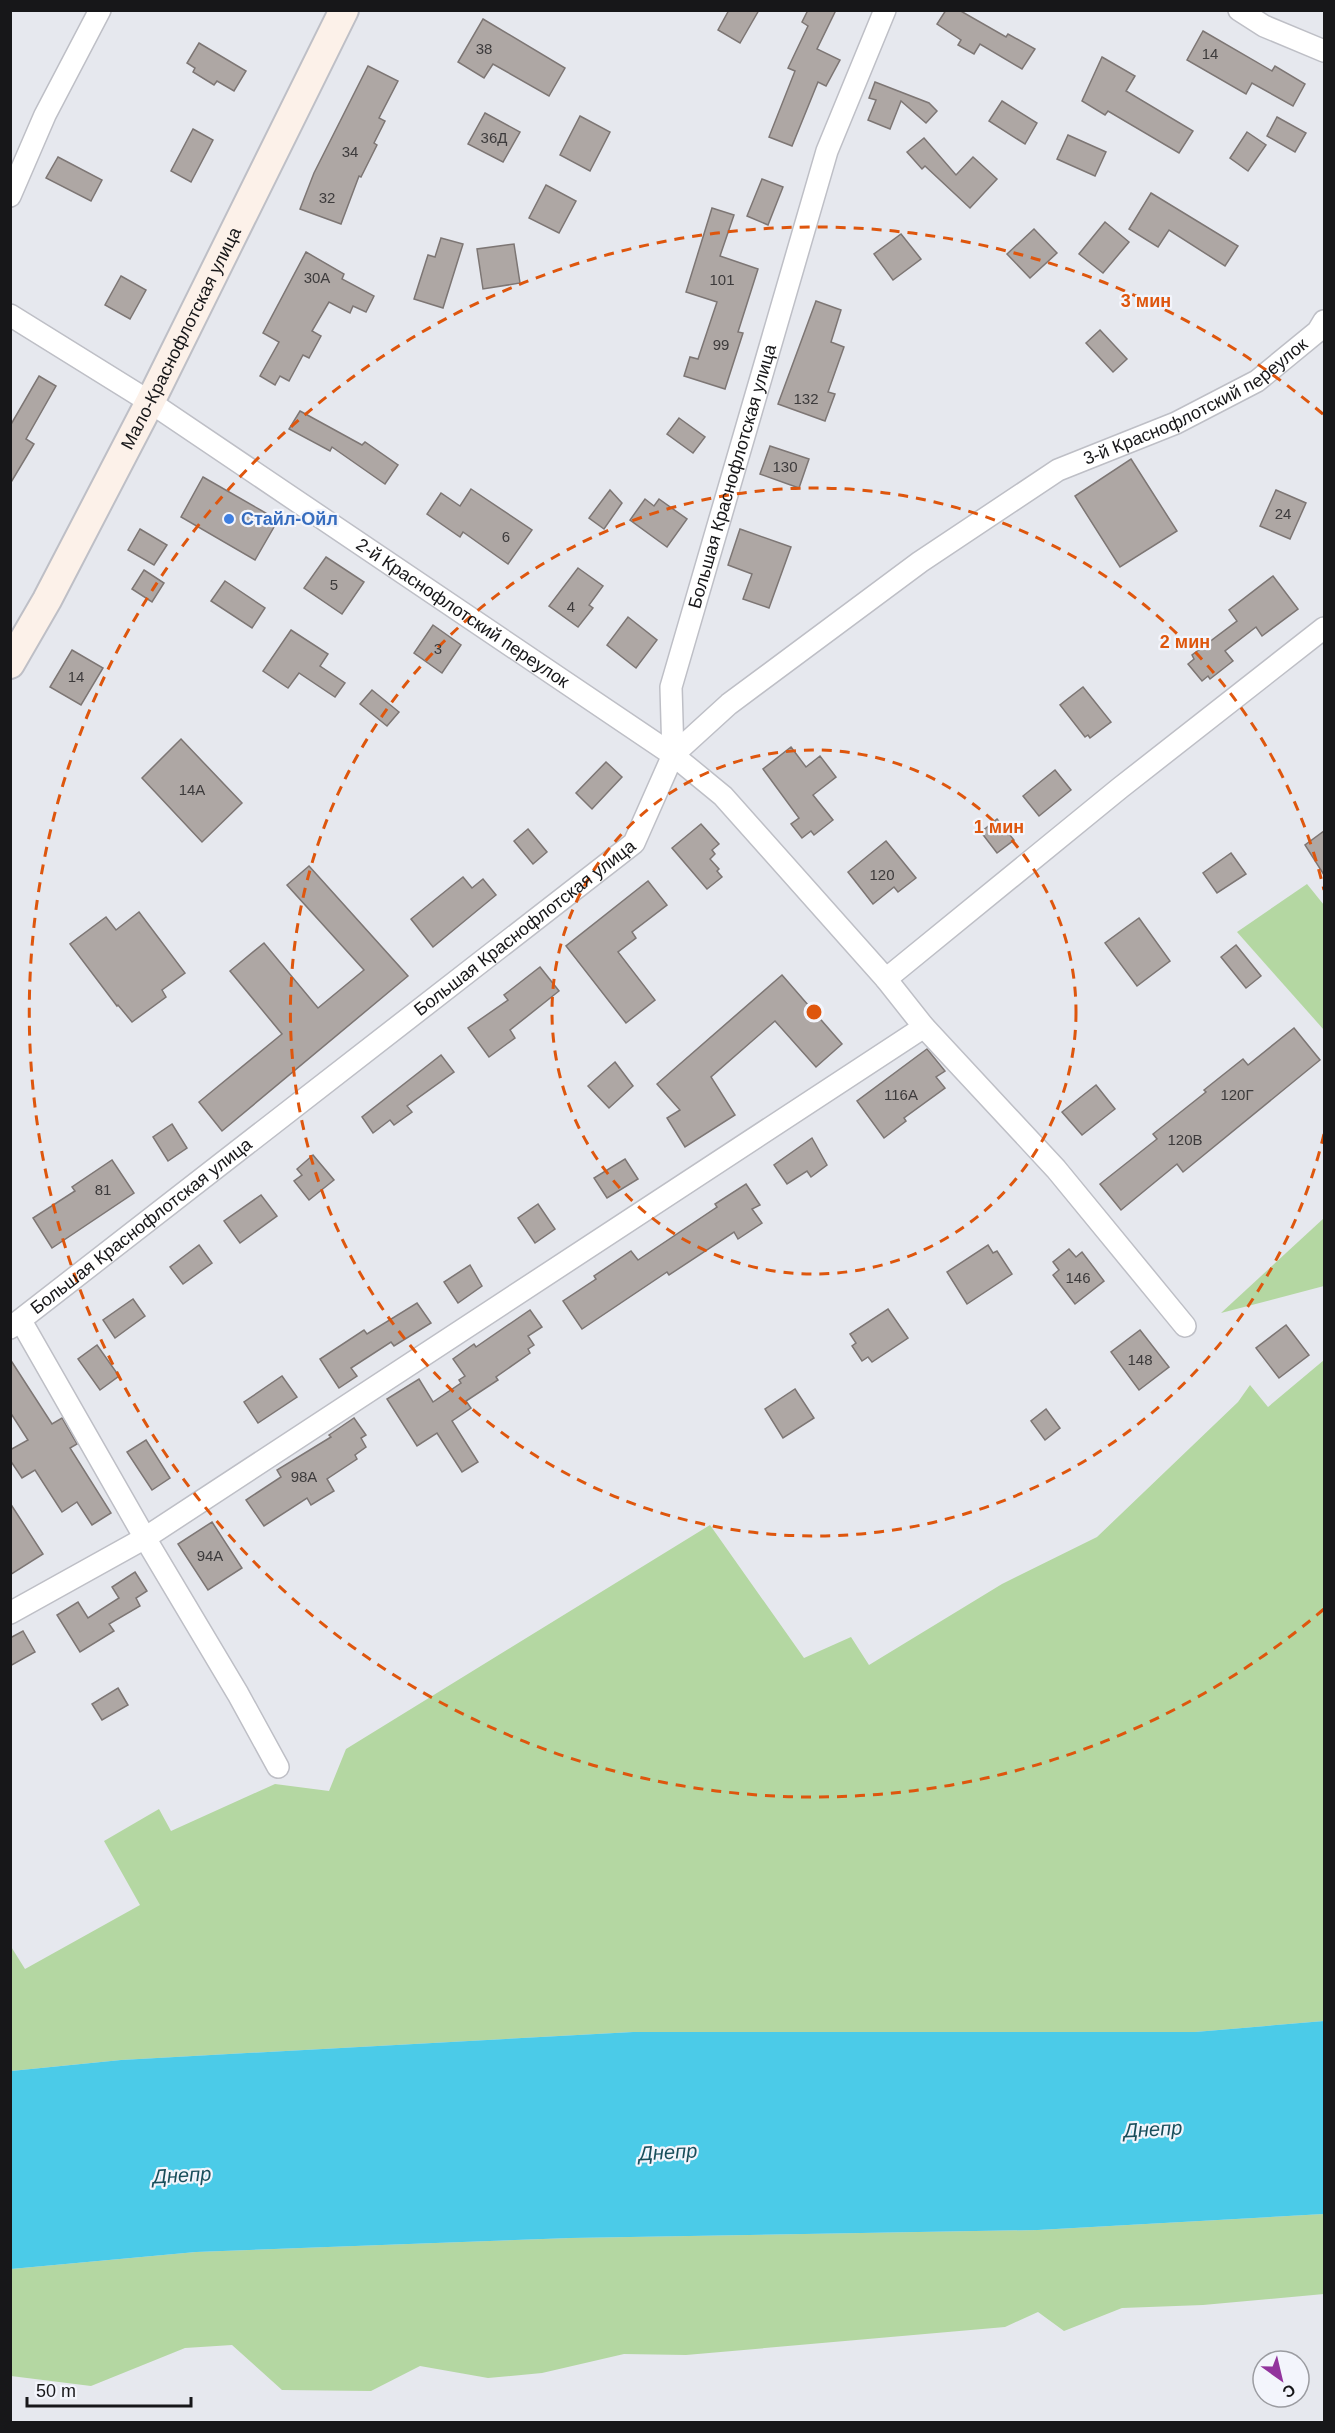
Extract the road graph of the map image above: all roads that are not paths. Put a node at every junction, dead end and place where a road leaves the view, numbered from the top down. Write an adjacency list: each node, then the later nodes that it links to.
1 (100, 10): 6 (street)
2 (344, 10): 9 (street, Мало-Краснофлотская улица)
3 (885, 10): 12 (street, Большая Краснофлотская улица)
4 (1239, 10): 5 (street)
5 (1324, 51)
6 (10, 196)
7 (10, 315): 9 (street, 2-й Краснофлотский переулок)
8 (1324, 321): 12 (street, 3-й Краснофлотский переулок)
9 (150, 402): 11 (street, Мало-Краснофлотская улица); 12 (street, 2-й Краснофлотский переулок)
10 (1324, 628): 13 (street)
11 (10, 664)
12 (673, 754): 13 (street, 2-й Краснофлотский переулок); 15 (street, Большая Краснофлотская улица)
13 (886, 979): 14 (street, 2-й Краснофлотский переулок)
14 (924, 1027): 16 (street, 2-й Краснофлотский переулок); 17 (street)
15 (16, 1324): 17 (street)
16 (1185, 1326)
17 (145, 1538): 18 (street); 19 (street)
18 (10, 1613)
19 (278, 1767)

